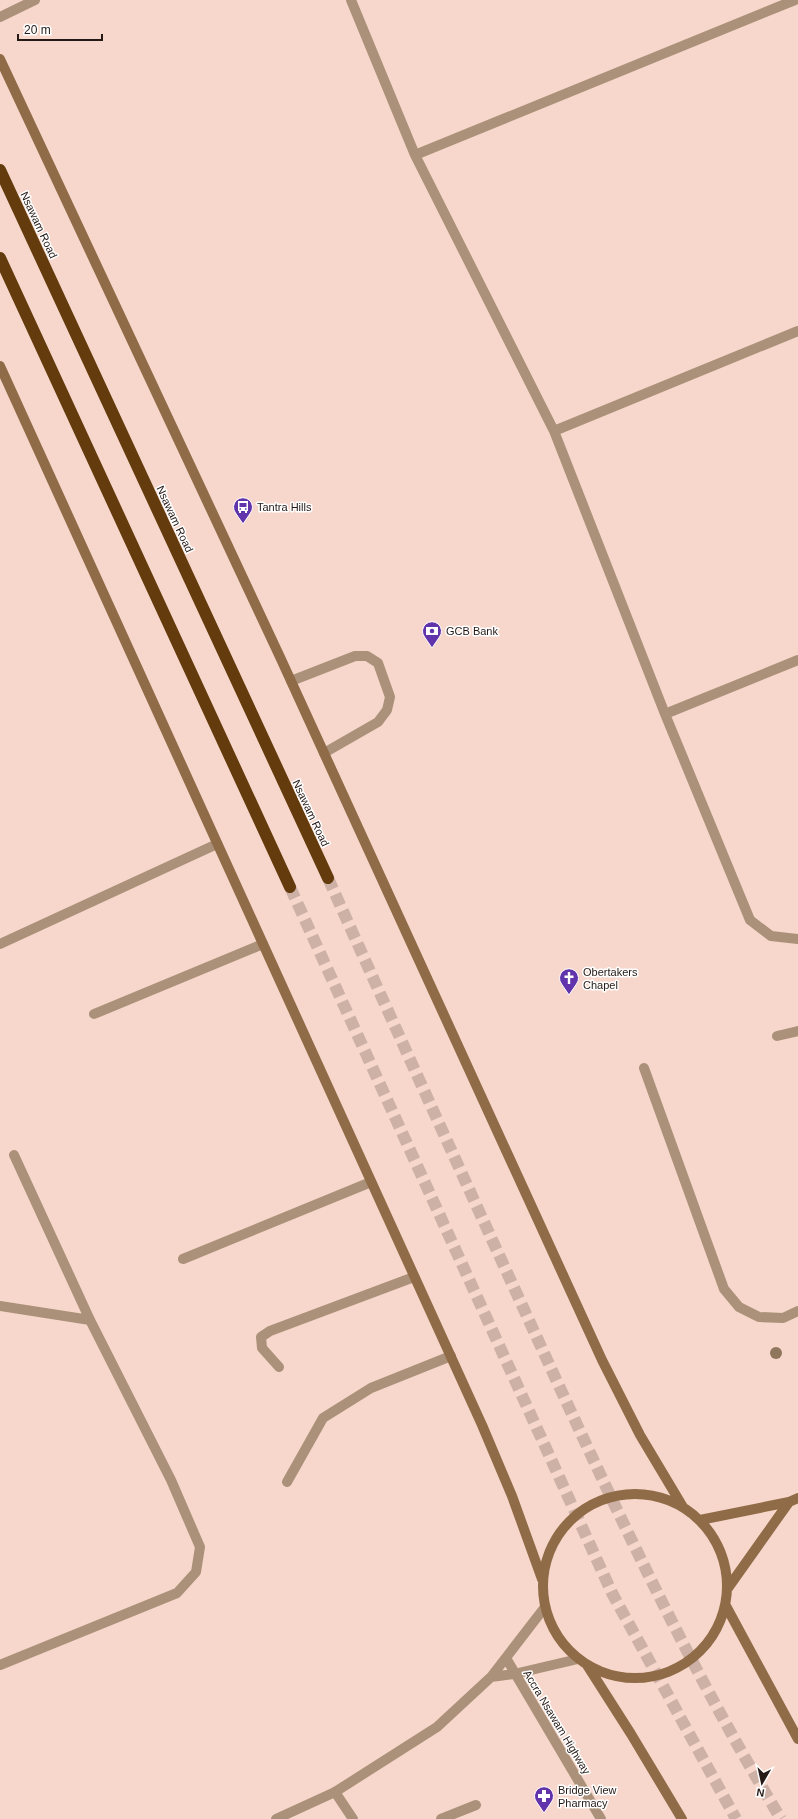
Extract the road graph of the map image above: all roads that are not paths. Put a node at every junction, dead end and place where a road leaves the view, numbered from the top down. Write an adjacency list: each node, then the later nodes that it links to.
1 (35, 0): 4 (street)
2 (351, 0): 6 (street)
3 (795, 0): 6 (street)
4 (0, 17)
5 (0, 59): 13 (main road)
6 (415, 155): 11 (street)
7 (0, 170): 17 (highway, Nsawam Road)
8 (0, 258): 18 (highway)
9 (798, 331): 11 (street)
10 (0, 366): 16 (main road)
11 (554, 431): 14 (street)
12 (798, 660): 14 (street)
13 (291, 681): 15 (main road); 15 (street)
14 (665, 714): 19 (street)
15 (324, 753): 37 (main road)
16 (217, 844): 20 (street); 21 (main road)
17 (328, 878)
18 (290, 887)
19 (798, 939)
20 (0, 944)
21 (263, 944): 22 (street); 27 (main road)
22 (94, 1014)
23 (798, 1031): 24 (street)
24 (777, 1036)
25 (644, 1068): 31 (street)
26 (14, 1155): 32 (street)
27 (371, 1182): 28 (street); 29 (main road)
28 (183, 1259)
29 (414, 1277): 33 (main road); 34 (street)
30 (0, 1306): 32 (street)
31 (798, 1311)
32 (90, 1320): 45 (street)
33 (450, 1356): 35 (street); 39 (main road)
34 (279, 1367)
35 (287, 1482)
36 (793, 1500): 38 (main road); 40 (main road)
37 (683, 1507): 38 (main road); 39 (main road)
38 (700, 1520): 40 (main road)
39 (542, 1579): 42 (main road)
40 (728, 1588): 41 (main road)
41 (726, 1606): 46 (main road); 49 (main road)
42 (544, 1607): 43 (street); 44 (main road)
43 (506, 1658): 47 (street, Accra Nsawam Highway); 48 (street)
44 (578, 1659): 46 (main road); 47 (street)
45 (0, 1665)
46 (587, 1665): 56 (main road)
47 (514, 1674): 48 (street); 55 (street, Accra Nsawam Highway)
48 (491, 1677): 50 (street)
49 (798, 1739)
50 (336, 1792): 52 (street); 53 (street)
51 (476, 1805): 54 (street)
52 (276, 1819)
53 (353, 1819)
54 (441, 1819)
55 (601, 1819)
56 (682, 1819)

